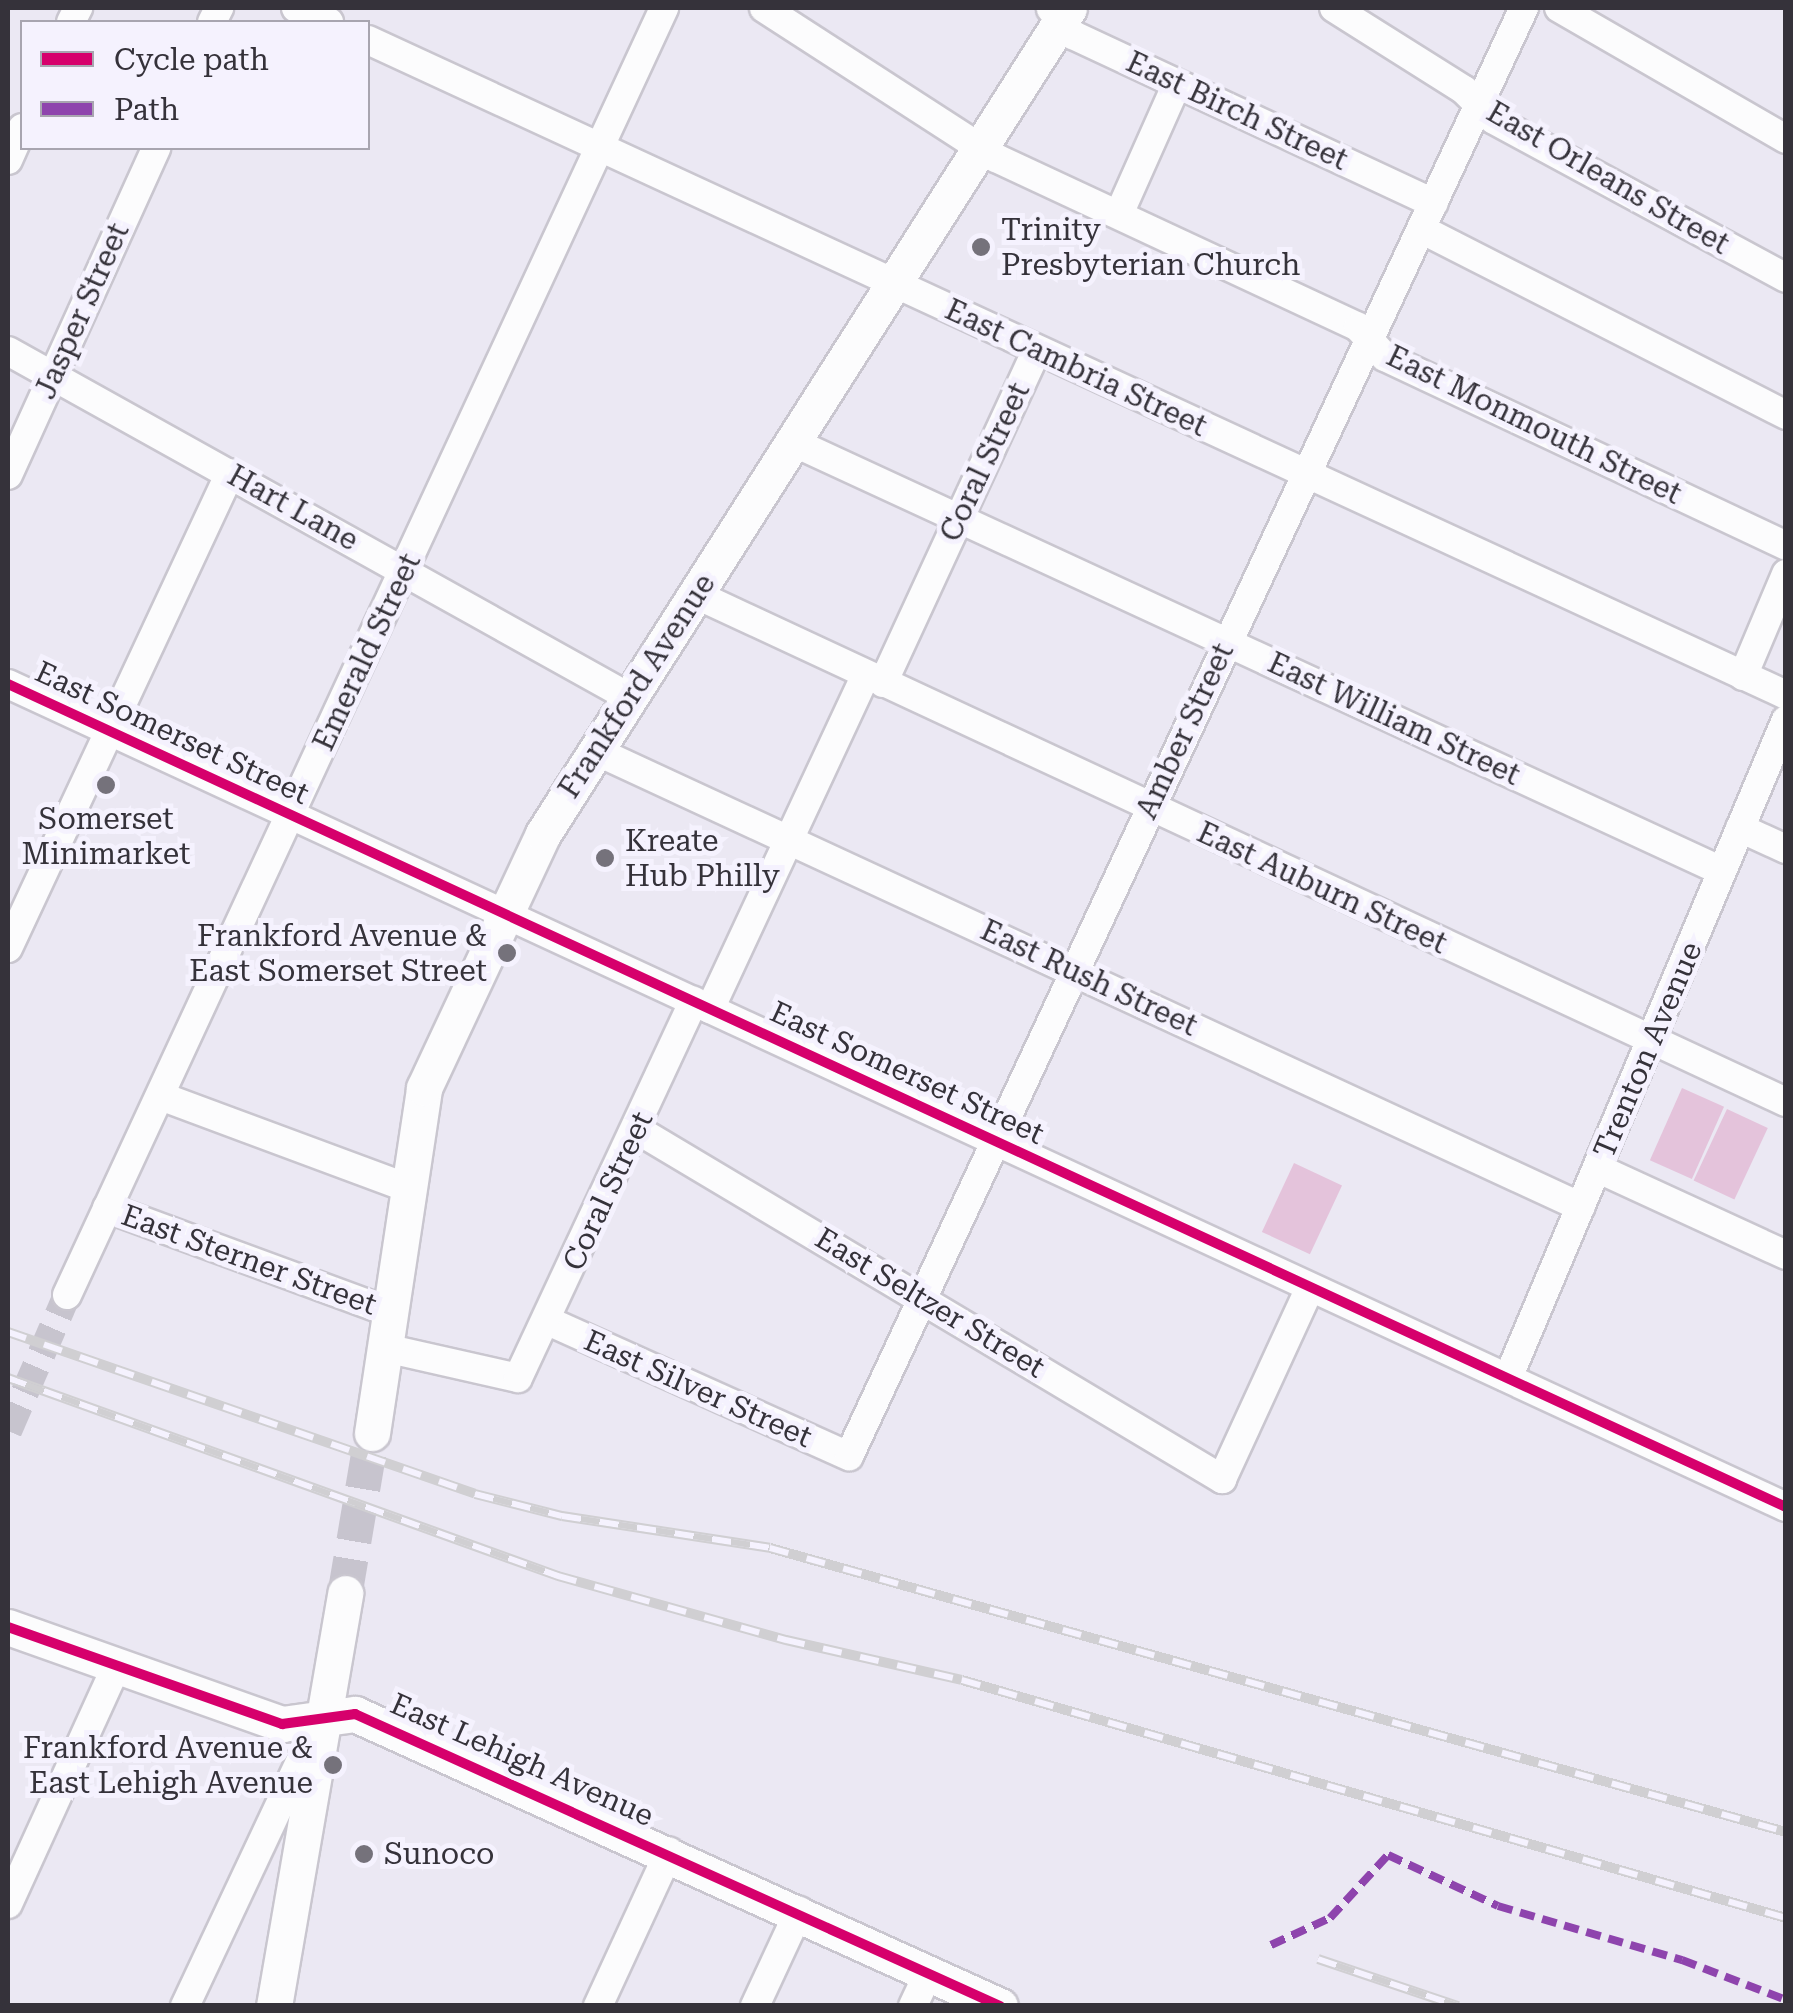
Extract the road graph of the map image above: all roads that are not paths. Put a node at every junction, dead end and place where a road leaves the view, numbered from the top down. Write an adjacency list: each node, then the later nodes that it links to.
1 (296, 8): 8 (street)
2 (664, 8): 14 (street, Emerald Street)
3 (764, 8): 15 (street, East Monmouth Street)
4 (1334, 8): 11 (street, East Orleans Street)
5 (1524, 8): 11 (street, Amber Street)
6 (1559, 8): 13 (street)
7 (1060, 12): 10 (street, East Birch Street); 15 (main road, Frankford Avenue)
8 (324, 20)
9 (370, 41): 14 (street, East Cambria Street)
10 (1177, 84): 18 (street, East Birch Street); 19 (street)
11 (1479, 106): 18 (street, Amber Street); 21 (street, East Orleans Street)
12 (20, 133): 17 (street)
13 (1786, 139)
14 (597, 146): 22 (street, East Cambria Street); 34 (street, Emerald Street)
15 (982, 148): 19 (street, East Monmouth Street); 22 (main road, Frankford Avenue)
16 (155, 150): 26 (street, Jasper Street)
17 (8, 160)
18 (1434, 203): 20 (street, Amber Street)
19 (1118, 214): 23 (street, East Monmouth Street)
20 (1421, 229): 23 (street, Amber Street); 27 (street)
21 (1786, 278)
22 (895, 284): 24 (street, East Cambria Street); 28 (main road, Frankford Avenue)
23 (1368, 338): 31 (street, Amber Street); 33 (street, East Monmouth Street)
24 (1037, 350): 31 (street, East Cambria Street); 32 (street, Coral Street)
25 (8, 351): 26 (street, Hart Lane)
26 (53, 376): 29 (street, Hart Lane); 30 (street, Jasper Street)
27 (1786, 416)
28 (793, 442): 32 (street, East William Street); 36 (main road, Frankford Avenue)
29 (230, 473): 34 (street, Hart Lane); 44 (street)
30 (8, 474)
31 (1304, 474): 37 (street, Amber Street); 38 (street, East Cambria Street)
32 (959, 518): 37 (street, East William Street); 39 (street, Coral Street)
33 (1786, 546)
34 (406, 570): 42 (street, Hart Lane); 47 (street, Emerald Street)
35 (1786, 574): 38 (street)
36 (697, 595): 39 (street, East Auburn Street); 42 (main road, Frankford Avenue)
37 (1226, 642): 46 (street, Amber Street); 51 (street, East William Street)
38 (1743, 676): 41 (street, East Cambria Street)
39 (874, 679): 46 (street, East Auburn Street); 49 (street, Coral Street)
40 (8, 684): 44 (street, East Somerset Street)
41 (1786, 696)
42 (629, 697): 45 (main road, Frankford Avenue)
43 (1786, 720): 48 (street, Trenton Avenue)
44 (109, 730): 47 (street, East Somerset Street); 53 (street)
45 (596, 751): 49 (street, East Rush Street); 52 (main road, Frankford Avenue)
46 (1150, 808): 54 (street, Amber Street); 56 (street, East Auburn Street)
47 (291, 816): 52 (street, East Somerset Street); 57 (street, Emerald Street)
48 (1740, 828): 50 (street); 51 (street, Trenton Avenue)
49 (788, 840): 54 (street, East Rush Street); 55 (street, Coral Street)
50 (1786, 849)
51 (1722, 871): 56 (street, Trenton Avenue)
52 (505, 914): 55 (street, East Somerset Street); 62 (main road, Frankford Avenue)
53 (8, 948)
54 (1076, 971): 60 (street, Amber Street); 63 (street, East Rush Street)
55 (702, 1005): 59 (street, Coral Street); 60 (street, East Somerset Street)
56 (1652, 1042): 58 (street, East Auburn Street); 61 (street, Trenton Avenue)
57 (163, 1097): 62 (street); 64 (street, Emerald Street)
58 (1786, 1102)
59 (636, 1129): 68 (street, East Seltzer Street); 70 (street, Coral Street)
60 (995, 1141): 66 (street, East Somerset Street); 68 (street, Amber Street)
61 (1599, 1169): 63 (street, Trenton Avenue); 65 (street)
62 (408, 1188): 69 (main road, Frankford Avenue)
63 (1580, 1207): 72 (street, Trenton Avenue)
64 (107, 1208): 67 (street, Emerald Street); 69 (street, East Sterner Street)
65 (1786, 1255)
66 (1310, 1288): 68 (street, East Seltzer Street); 72 (street, East Somerset Street)
67 (67, 1295)
68 (924, 1298): 74 (street, Amber Street)
69 (390, 1312): 71 (main road, Frankford Avenue)
70 (548, 1322): 71 (street, Coral Street); 74 (street, East Silver Street)
71 (386, 1348): 73 (main road, Frankford Avenue)
72 (1508, 1378): 75 (street, East Somerset Street)
73 (372, 1433)
74 (849, 1456)
75 (1786, 1507)
76 (346, 1593): 79 (main road)
77 (8, 1627): 78 (main road, East Lehigh Avenue)
78 (116, 1667): 79 (main road, East Lehigh Avenue); 81 (street)
79 (321, 1719): 80 (main road, East Lehigh Avenue); 84 (street); 85 (main road)
80 (670, 1852): 82 (main road, East Lehigh Avenue); 86 (street)
81 (8, 1904)
82 (799, 1910): 83 (main road, East Lehigh Avenue); 87 (street)
83 (928, 1971): 88 (street); 89 (main road, East Lehigh Avenue)
84 (185, 2006)
85 (274, 2006)
86 (598, 2006)
87 (755, 2006)
88 (913, 2006)
89 (1000, 2006)

